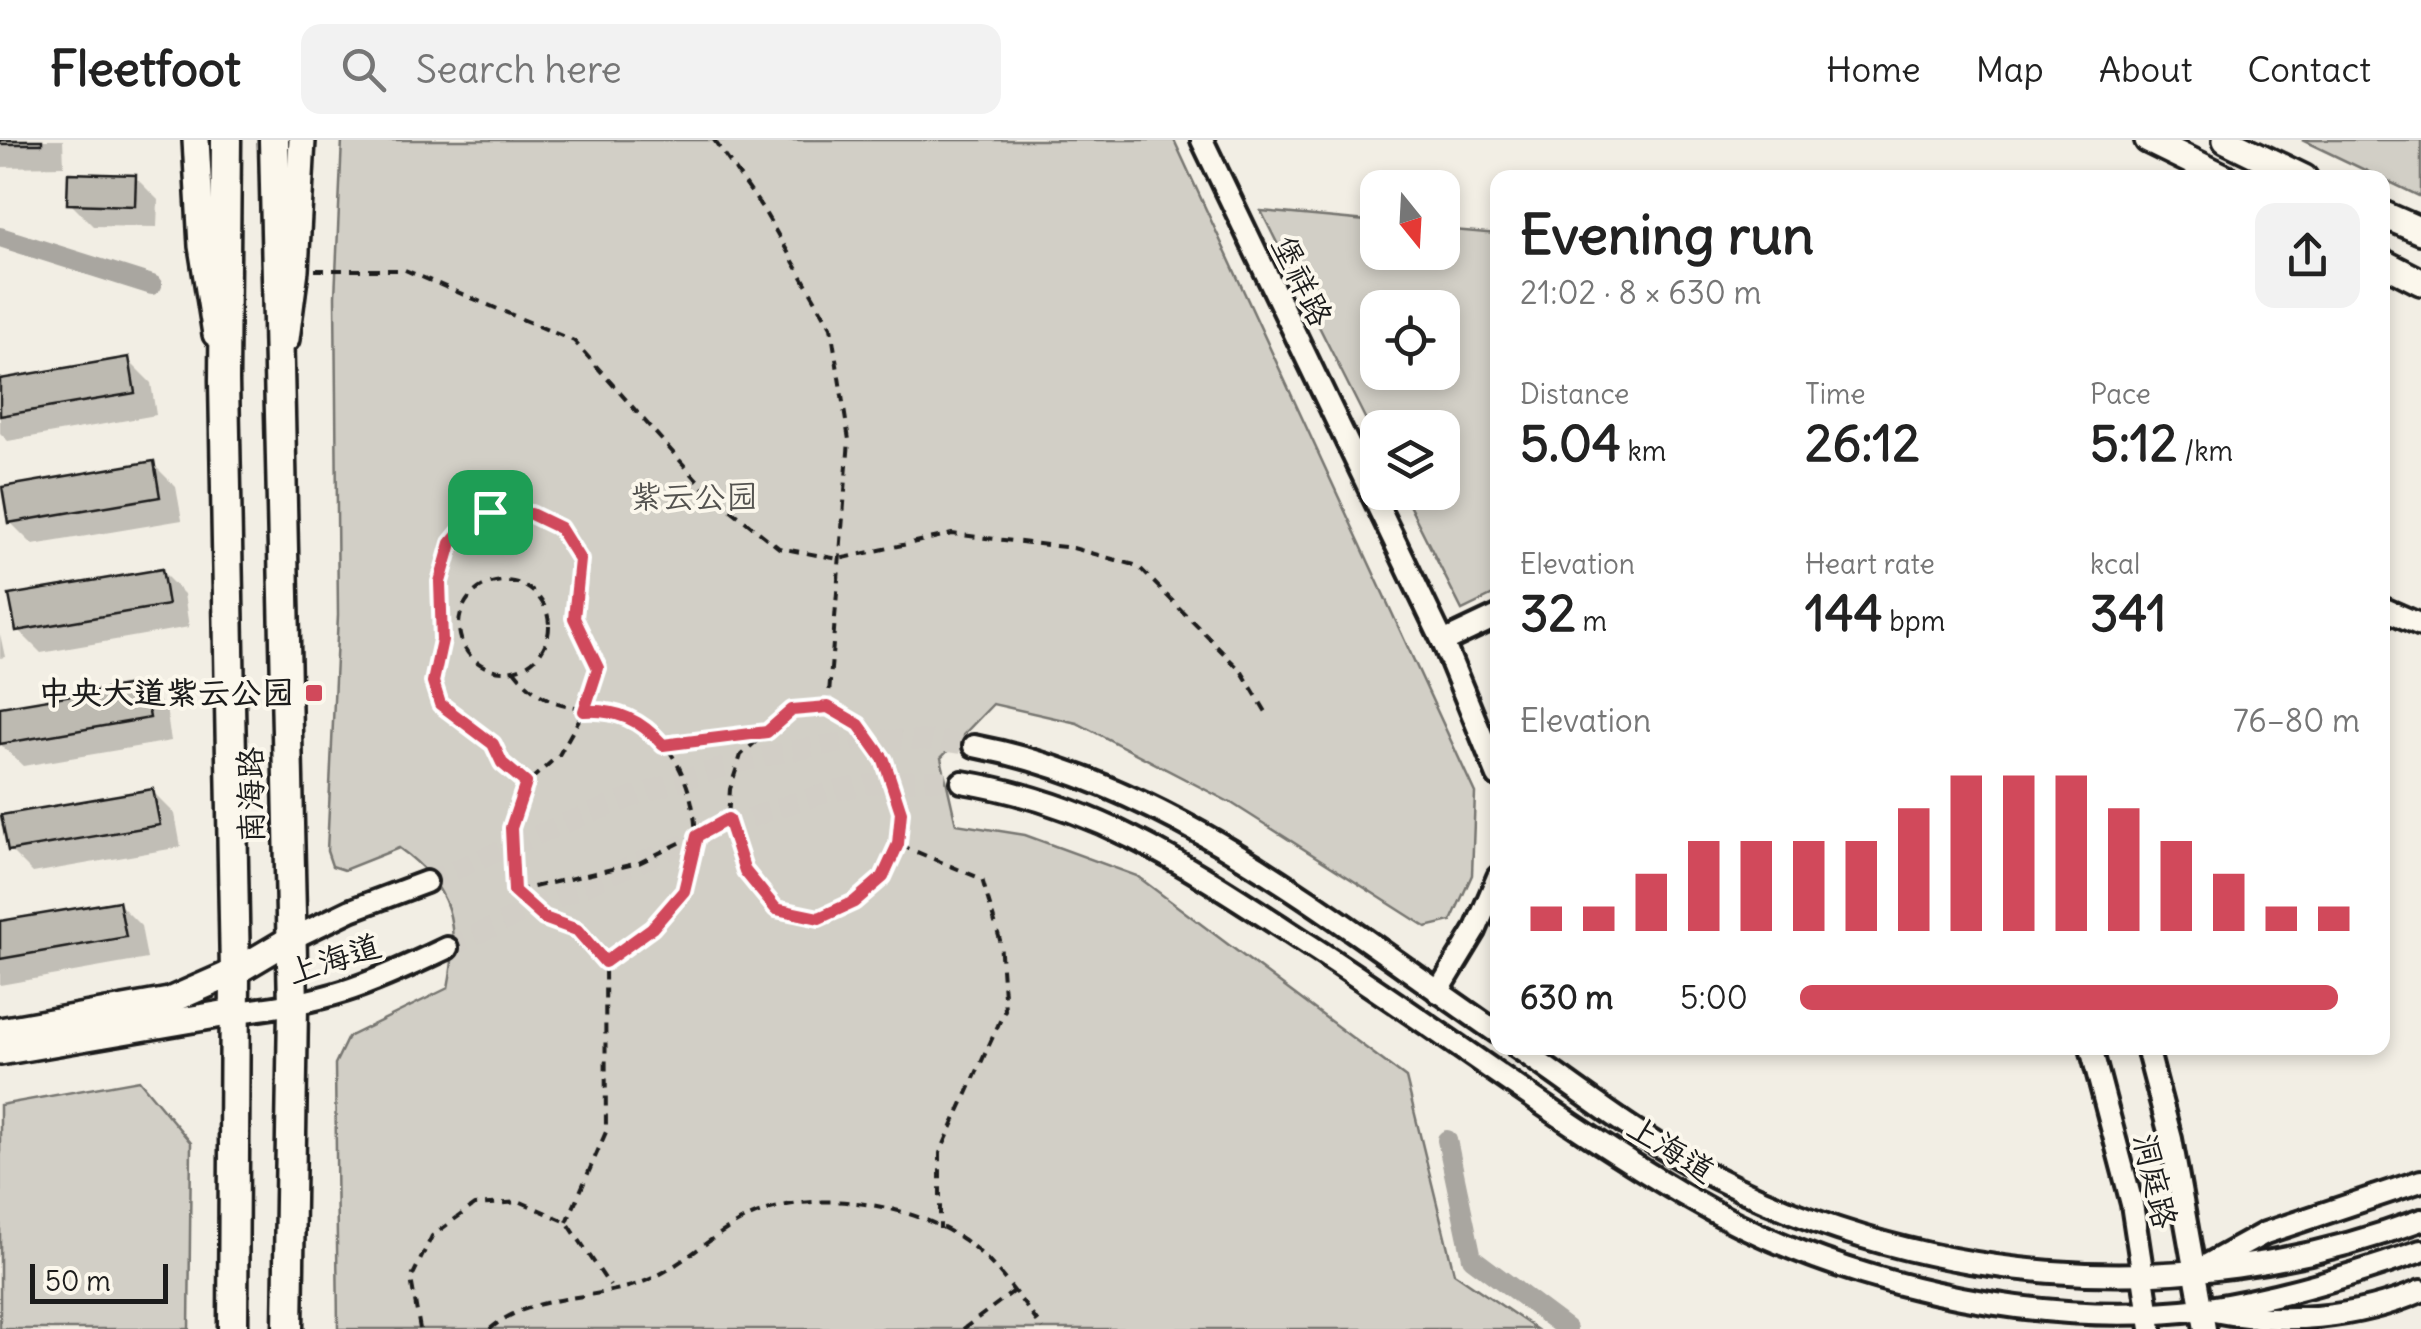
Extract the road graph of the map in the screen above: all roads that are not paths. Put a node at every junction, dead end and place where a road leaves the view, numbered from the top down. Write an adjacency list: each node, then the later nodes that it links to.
1 (196, 140): 14 (main road)
2 (226, 140): 14 (highway, 南海路)
3 (274, 140): 15 (highway, 南海路)
4 (302, 140): 15 (main road)
5 (1202, 140): 19 (street, 堡祥路)
6 (2148, 140): 8 (main road)
7 (2226, 140): 9 (main road)
8 (2210, 170)
9 (2288, 170)
10 (2390, 218): 11 (main road)
11 (2421, 232)
12 (2390, 266): 13 (main road)
13 (2421, 282)
14 (224, 381): 27 (highway, 南海路)
15 (276, 398): 25 (highway, 南海路)
16 (2390, 611): 18 (street)
17 (1490, 620): 19 (street)
18 (2421, 625)
19 (1442, 642): 21 (street, 堡祥路)
20 (974, 746): 28 (street)
21 (1490, 757)
22 (962, 782): 44 (street, 上海道)
23 (426, 882): 25 (street, 上海道)
24 (1490, 895): 28 (street)
25 (290, 940): 27 (main road); 29 (highway, 南海路)
26 (447, 948): 29 (street, 上海道)
27 (236, 972): 30 (highway, 南海路); 32 (main road)
28 (1438, 992): 31 (street)
29 (293, 1006): 30 (street, 上海道); 46 (highway, 南海路)
30 (234, 1012): 33 (main road); 45 (highway, 南海路)
31 (1490, 1028)
32 (0, 1030)
33 (0, 1052)
34 (1528, 1055): 41 (street, 上海道)
35 (2093, 1055): 41 (street, 洞庭路)
36 (2149, 1055): 40 (street, 洞庭路)
37 (2421, 1181): 40 (street)
38 (2421, 1220): 40 (street, 上海道)
39 (2421, 1251): 43 (street, 上海道)
40 (2197, 1271): 41 (street, 上海道); 43 (street, 洞庭路)
41 (2146, 1275): 44 (street, 洞庭路)
42 (2421, 1291): 43 (street)
43 (2203, 1319): 44 (street, 上海道)
44 (2150, 1321)
45 (234, 1329)
46 (288, 1329)

